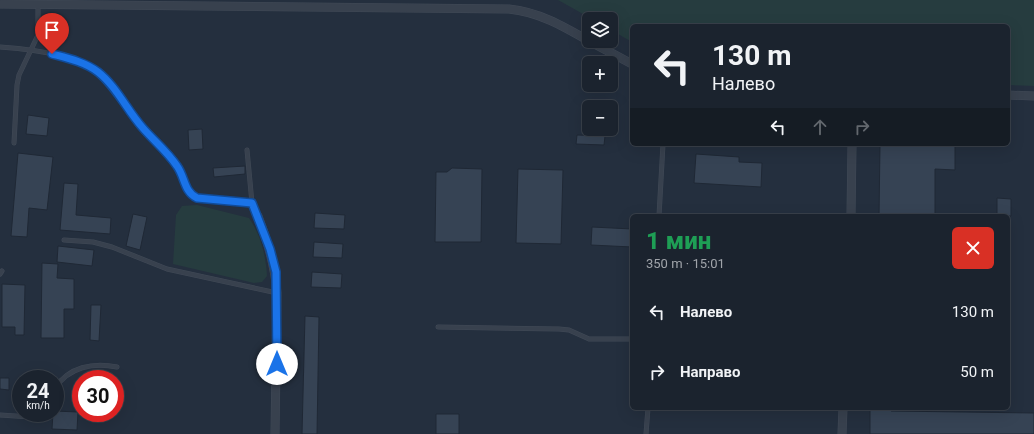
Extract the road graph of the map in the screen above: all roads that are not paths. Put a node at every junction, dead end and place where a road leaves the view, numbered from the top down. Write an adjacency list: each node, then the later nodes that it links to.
1 (0, 4): 2 (street)
2 (38, 4): 3 (street); 6 (lane)
3 (582, 37)
4 (0, 48): 6 (lane)
5 (602, 48): 7 (street)
6 (31, 49): 10 (lane); 14 (lane)
7 (630, 63)
8 (1010, 95): 9 (street)
9 (1034, 96)
10 (14, 143)
11 (663, 146): 15 (lane)
12 (852, 146): 16 (street)
13 (247, 150): 14 (lane)
14 (252, 203): 17 (lane)
15 (658, 214)
16 (851, 214)
17 (258, 216): 19 (street)
18 (64, 240): 19 (lane)
19 (277, 293): 28 (street)
20 (438, 327): 21 (lane)
21 (630, 339)
22 (117, 367): 23 (lane)
23 (64, 377)
24 (648, 410): 29 (lane)
25 (844, 410): 30 (street)
26 (0, 415): 27 (lane)
27 (12, 416)
28 (275, 434)
29 (646, 434)
30 (842, 434)

